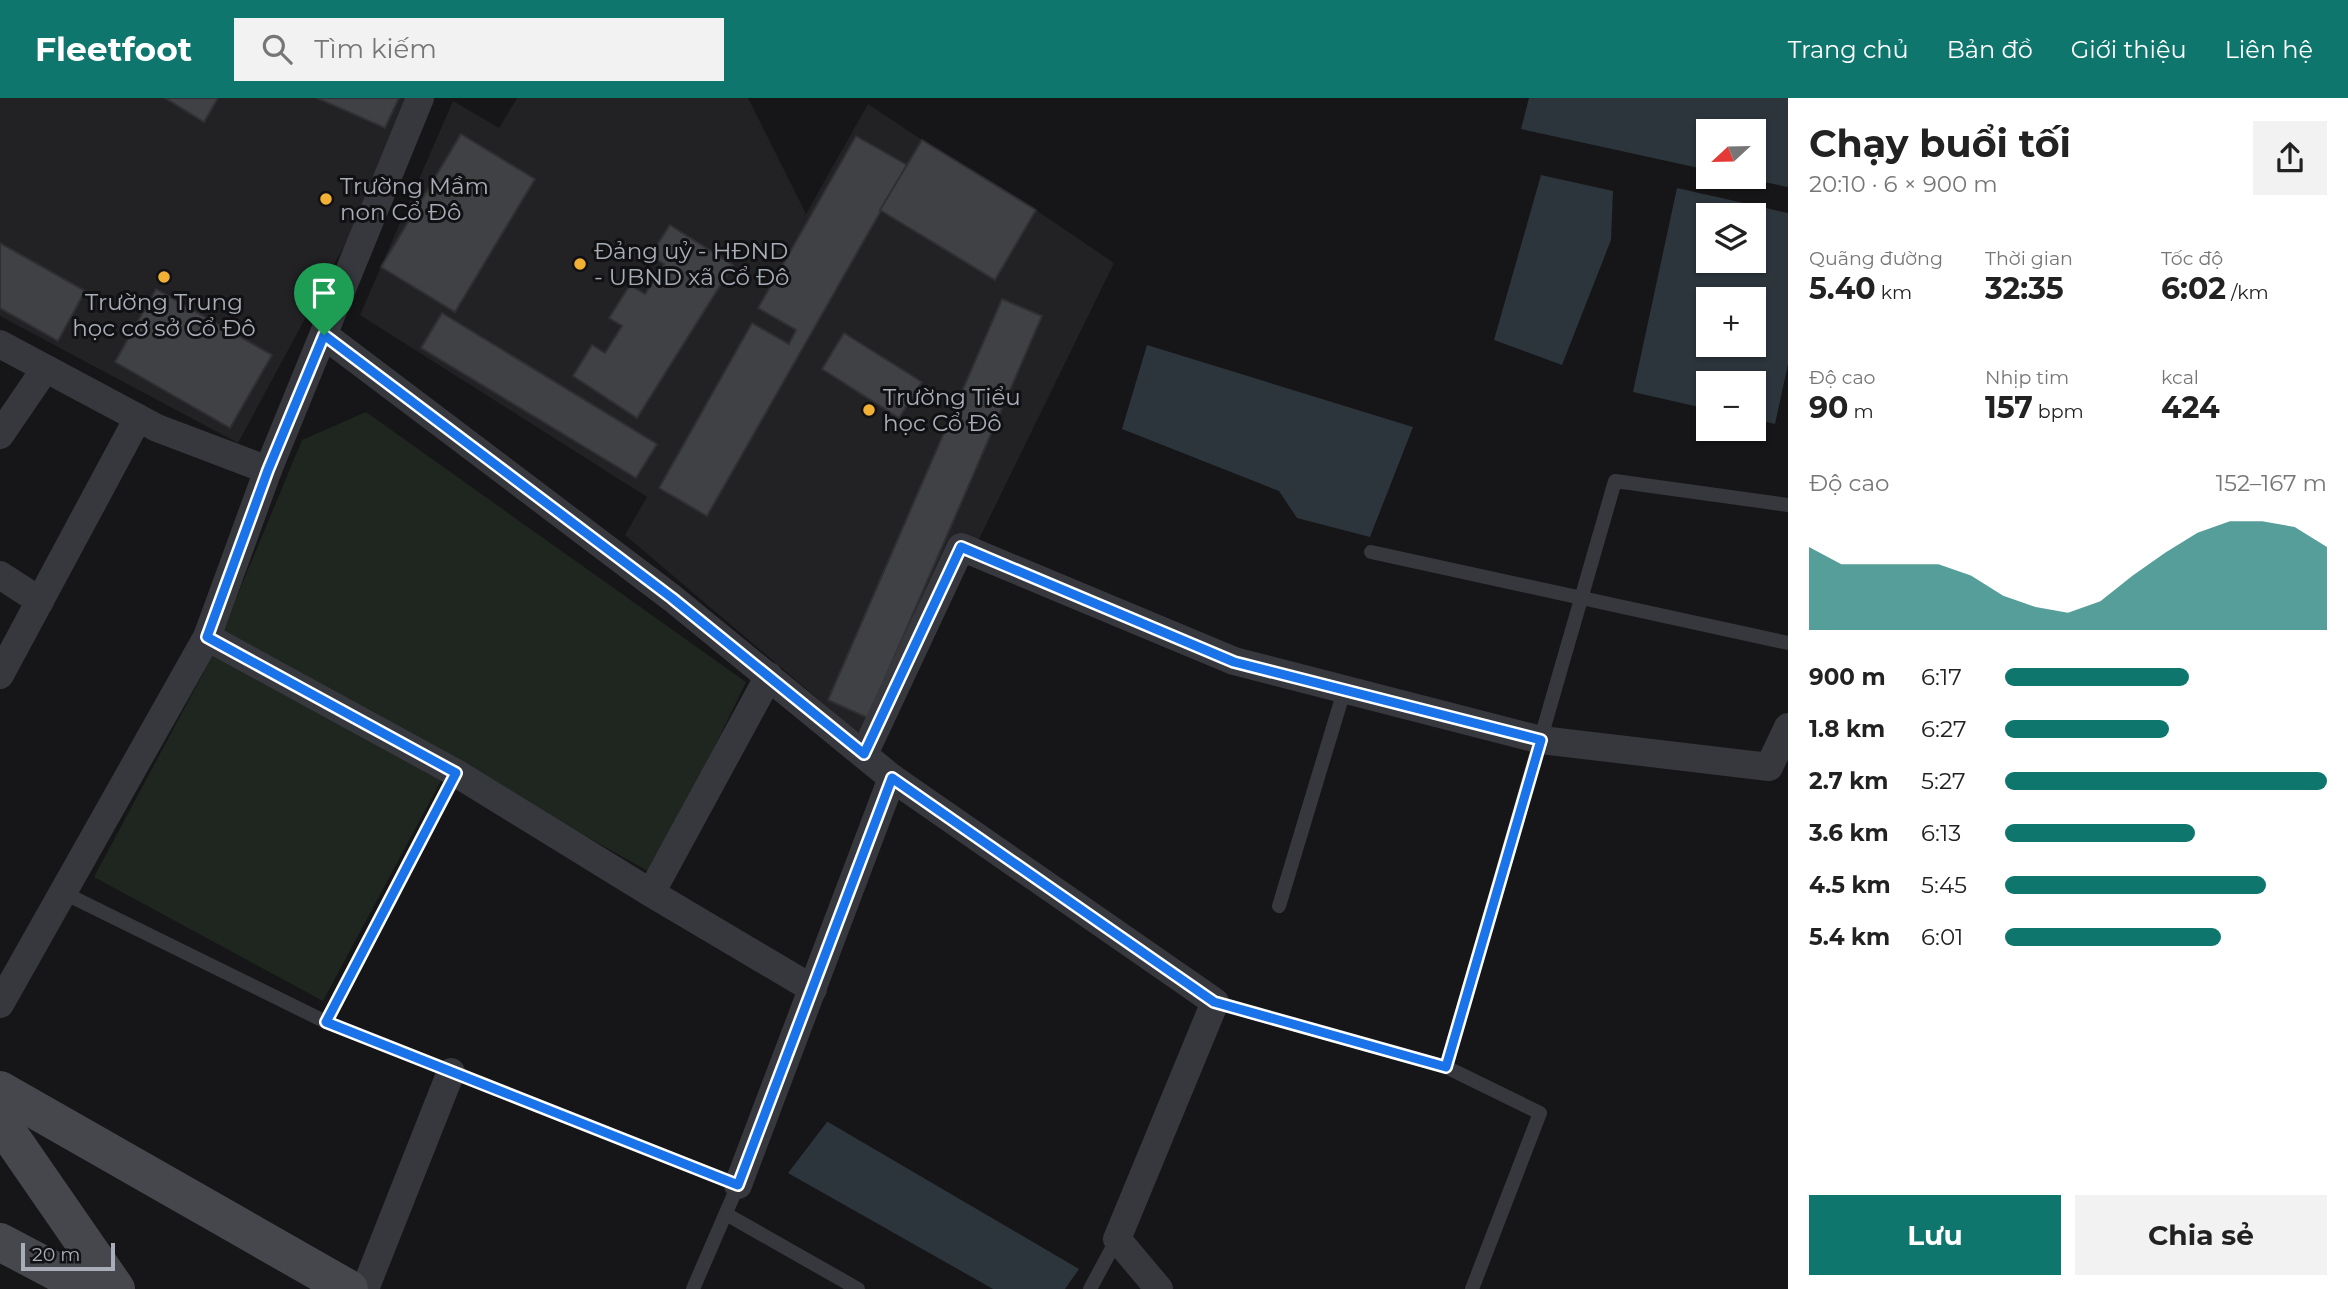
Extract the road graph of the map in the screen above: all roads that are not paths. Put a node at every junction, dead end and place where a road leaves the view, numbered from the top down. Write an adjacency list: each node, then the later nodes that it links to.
1 (420, 98): 2 (street)
2 (324, 335): 7 (street); 16 (street)
3 (0, 344): 4 (street)
4 (45, 369): 5 (street); 6 (street)
5 (138, 418): 7 (street); 12 (street)
6 (0, 435)
7 (268, 470): 13 (street)
8 (1788, 505): 11 (lane)
9 (1371, 552): 11 (lane)
10 (0, 575): 12 (street)
11 (1582, 598): 14 (lane); 19 (lane)
12 (40, 601): 15 (street)
13 (207, 637): 21 (street); 23 (street)
14 (1788, 643)
15 (0, 675)
16 (769, 676): 20 (street); 24 (street)
17 (1344, 691): 19 (street); 20 (street); 25 (lane)
18 (1788, 727): 19 (street)
19 (1541, 740): 30 (lane)
20 (864, 754): 22 (street)
21 (456, 773): 24 (street); 29 (lane)
22 (892, 778): 26 (street); 27 (street)
23 (64, 893): 28 (street); 29 (lane)
24 (651, 893): 26 (street)
25 (1279, 906)
26 (813, 989): 34 (street)
27 (1214, 1002): 30 (lane); 36 (street)
28 (0, 1004)
29 (326, 1022): 31 (lane)
30 (1446, 1067): 46 (lane)
31 (451, 1072): 34 (lane); 41 (street)
32 (0, 1090): 40 (main road)
33 (0, 1121): 39 (main road)
34 (738, 1185): 35 (lane)
35 (726, 1213): 42 (lane); 43 (lane)
36 (1117, 1239): 44 (lane); 45 (street)
37 (0, 1242): 38 (main road)
38 (89, 1289)
39 (116, 1289)
40 (349, 1289)
41 (365, 1289)
42 (693, 1289)
43 (858, 1289)
44 (1090, 1289)
45 (1159, 1289)
46 (1472, 1289)

